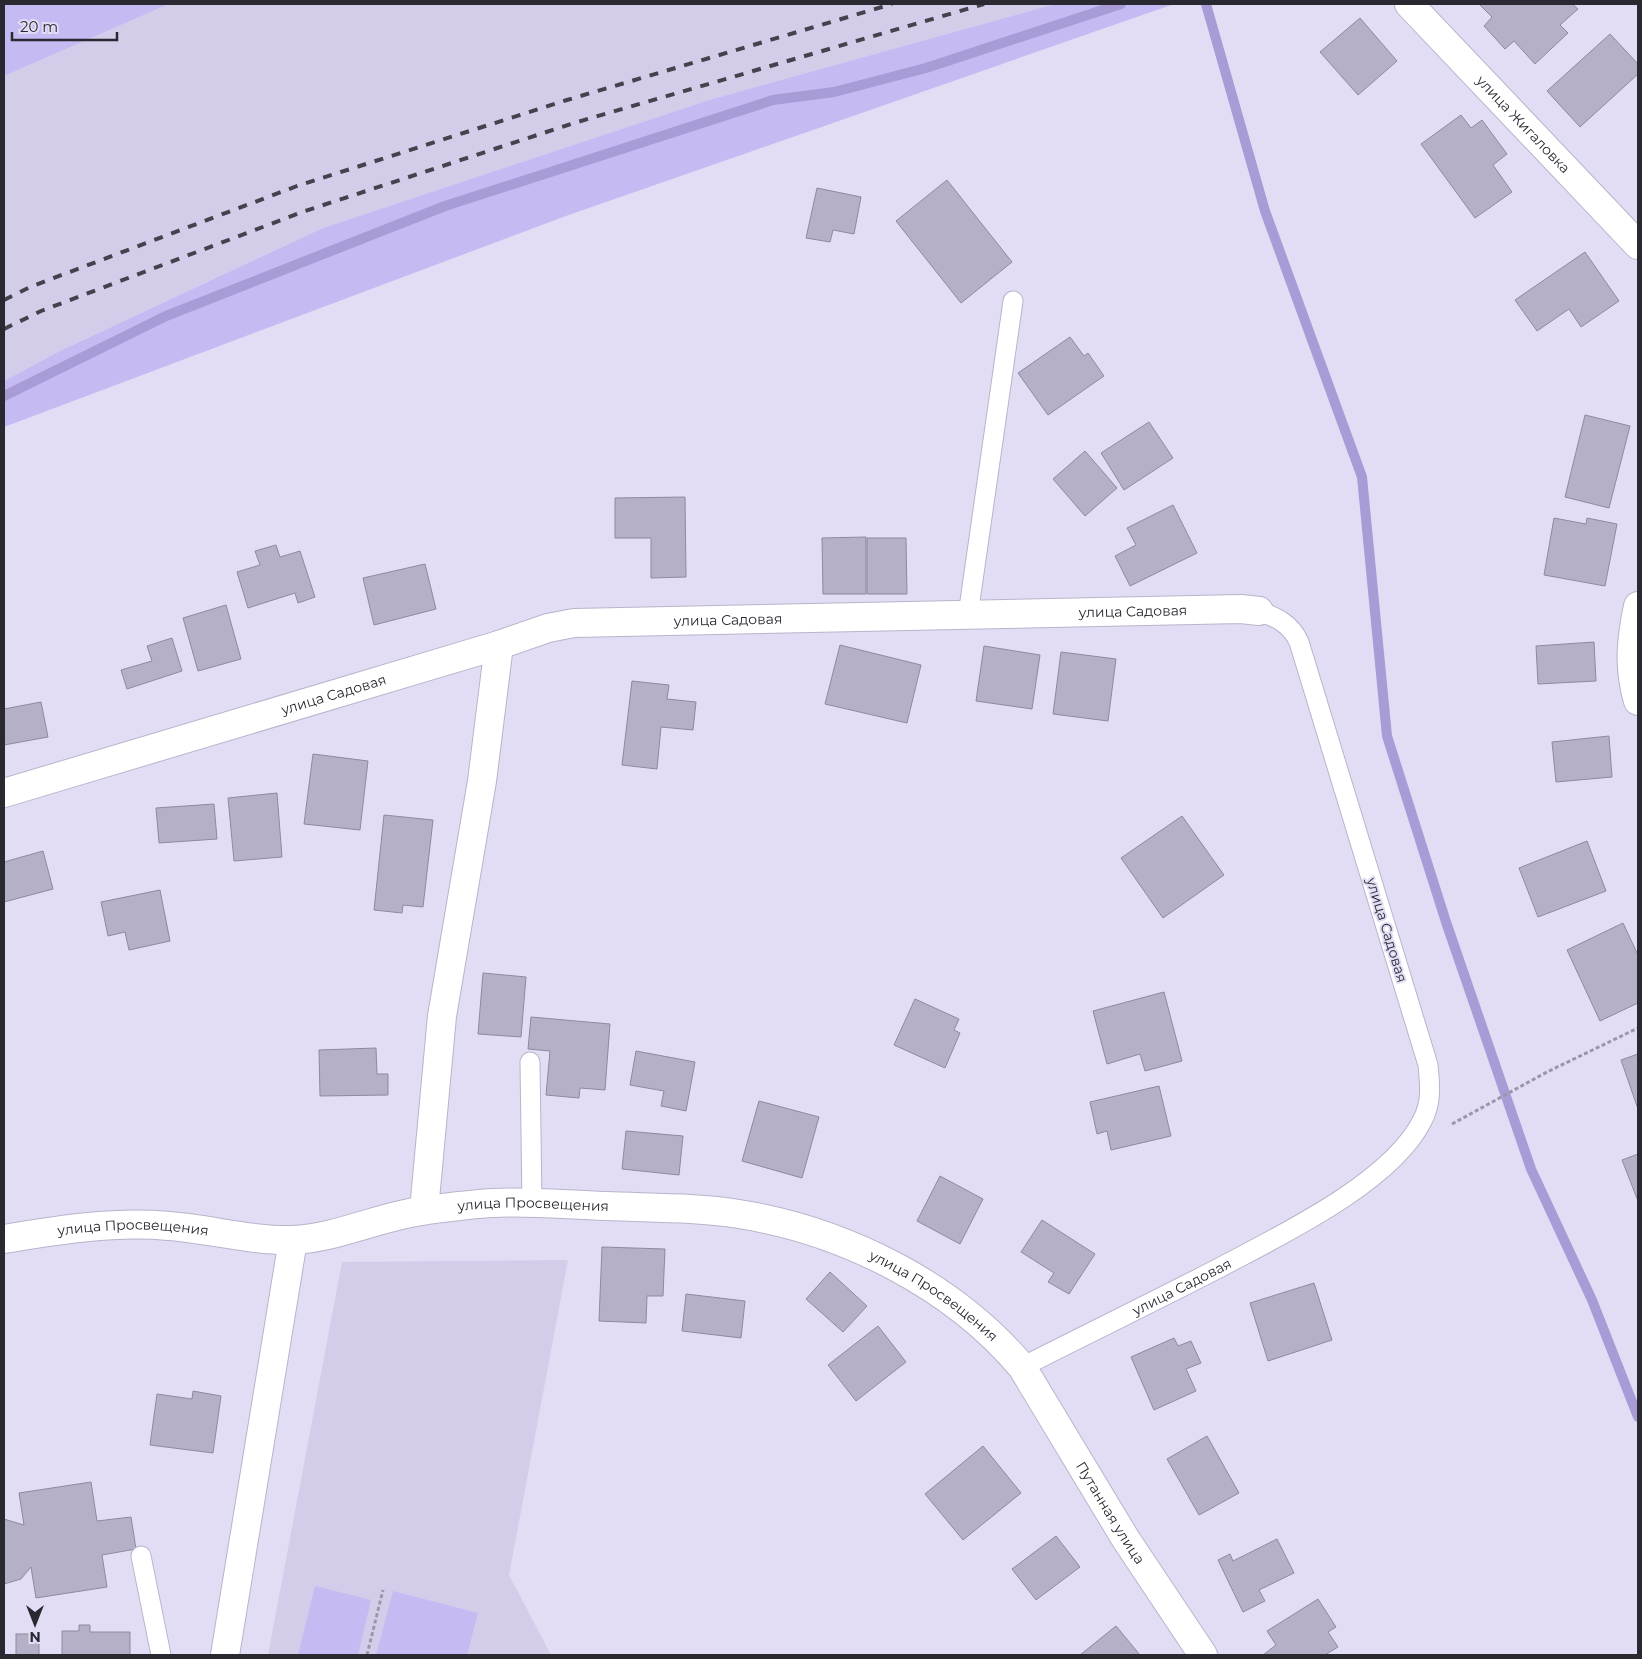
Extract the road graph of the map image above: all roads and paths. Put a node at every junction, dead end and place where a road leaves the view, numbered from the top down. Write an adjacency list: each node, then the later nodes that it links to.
1 (1409, 4): 2 (street, улица Жигаловка)
2 (1638, 245)
3 (1013, 302): 6 (lane)
4 (1638, 606): 8 (street)
5 (1259, 611): 6 (street, улица Садовая); 17 (lane, улица Садовая)
6 (968, 615): 7 (street, улица Садовая)
7 (499, 645): 9 (street, улица Садовая); 14 (street)
8 (1638, 701)
9 (4, 793)
10 (1638, 1028): 12 (path)
11 (530, 1062): 13 (lane)
12 (1451, 1124)
13 (532, 1204): 14 (street, улица Просвещения); 17 (street, улица Просвещения)
14 (424, 1210): 16 (street, улица Просвещения)
15 (4, 1239): 16 (street, улица Просвещения)
16 (293, 1240): 21 (street)
17 (1022, 1367): 23 (street, Путанная улица)
18 (141, 1556): 20 (lane)
19 (383, 1590): 22 (path)
20 (161, 1655)
21 (225, 1655)
22 (367, 1655)
23 (1204, 1655)

